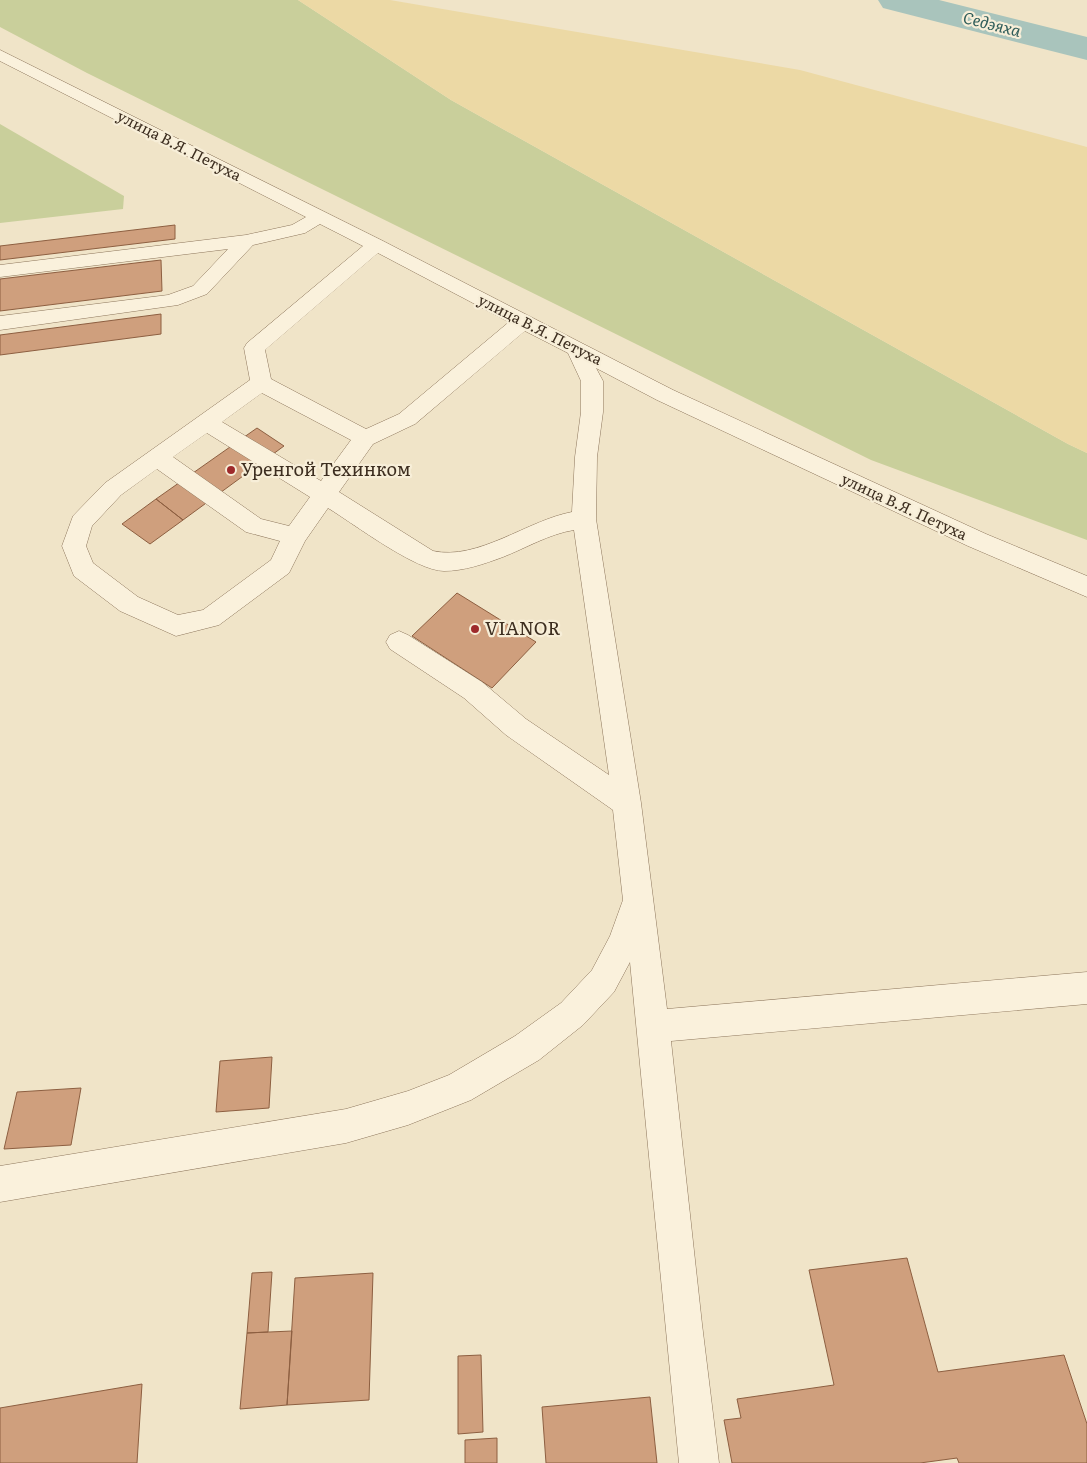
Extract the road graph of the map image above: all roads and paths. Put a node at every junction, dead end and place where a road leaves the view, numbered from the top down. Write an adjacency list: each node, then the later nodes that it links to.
1 (0, 55): 2 (street, улица В.Я. Петуха)
2 (319, 216): 3 (street); 4 (street, улица В.Я. Петуха)
3 (246, 241): 5 (street); 7 (street)
4 (376, 245): 6 (street, улица В.Я. Петуха); 9 (street)
5 (0, 270)
6 (523, 321): 8 (street, улица В.Я. Петуха); 11 (street)
7 (0, 323)
8 (576, 348): 14 (street); 16 (street, улица В.Я. Петуха)
9 (260, 383): 10 (street); 11 (street)
10 (206, 422): 12 (street); 13 (street)
11 (365, 438): 13 (street)
12 (157, 457): 15 (street); 15 (street)
13 (324, 494): 14 (street); 15 (street)
14 (584, 519): 18 (street)
15 (295, 536)
16 (1087, 587)
17 (399, 642): 18 (street)
18 (627, 803): 19 (street)
19 (638, 900): 21 (street); 22 (street)
20 (1087, 988): 21 (street)
21 (654, 1026): 23 (street)
22 (0, 1184)
23 (699, 1463)

